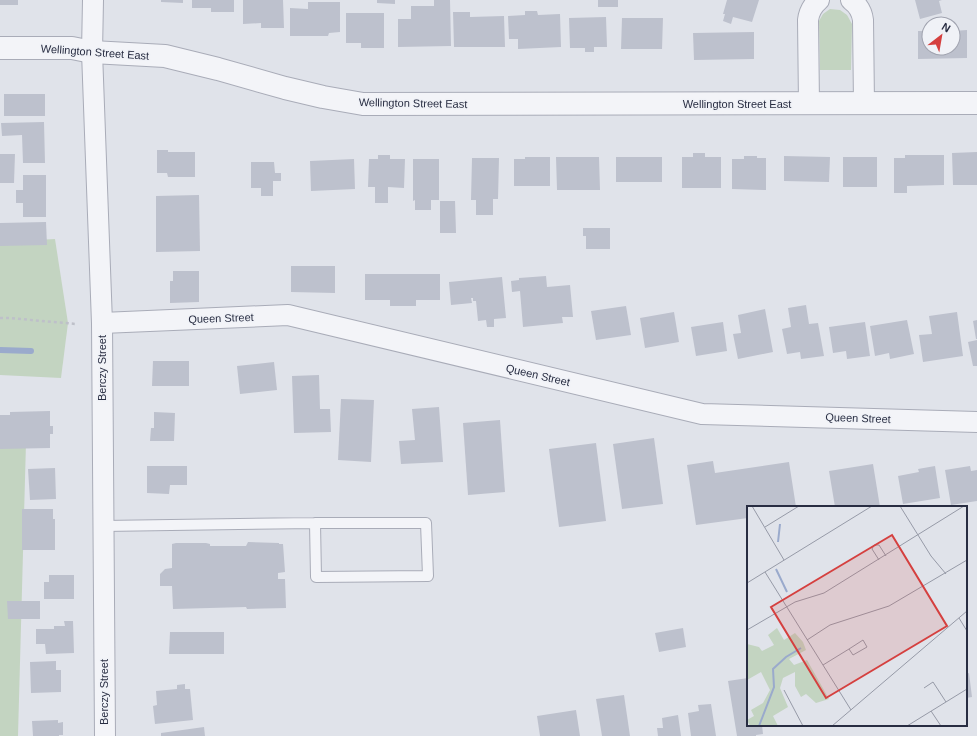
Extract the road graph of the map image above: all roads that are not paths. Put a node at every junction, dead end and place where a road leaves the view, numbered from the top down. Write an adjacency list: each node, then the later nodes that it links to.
1 (93, 0): 5 (street, Berczy Street)
2 (819, 0): 7 (street)
3 (851, 0): 8 (street)
4 (0, 48): 5 (street, Wellington Street East)
5 (92, 52): 7 (street, Wellington Street East); 9 (street, Berczy Street)
6 (977, 103): 8 (street, Wellington Street East)
7 (809, 104): 8 (street, Wellington Street East)
8 (864, 104)
9 (102, 323): 10 (street, Queen Street); 12 (street, Berczy Street)
10 (977, 422)
11 (315, 523): 11 (lane); 12 (lane)
12 (103, 526): 13 (street, Berczy Street)
13 (105, 736)

